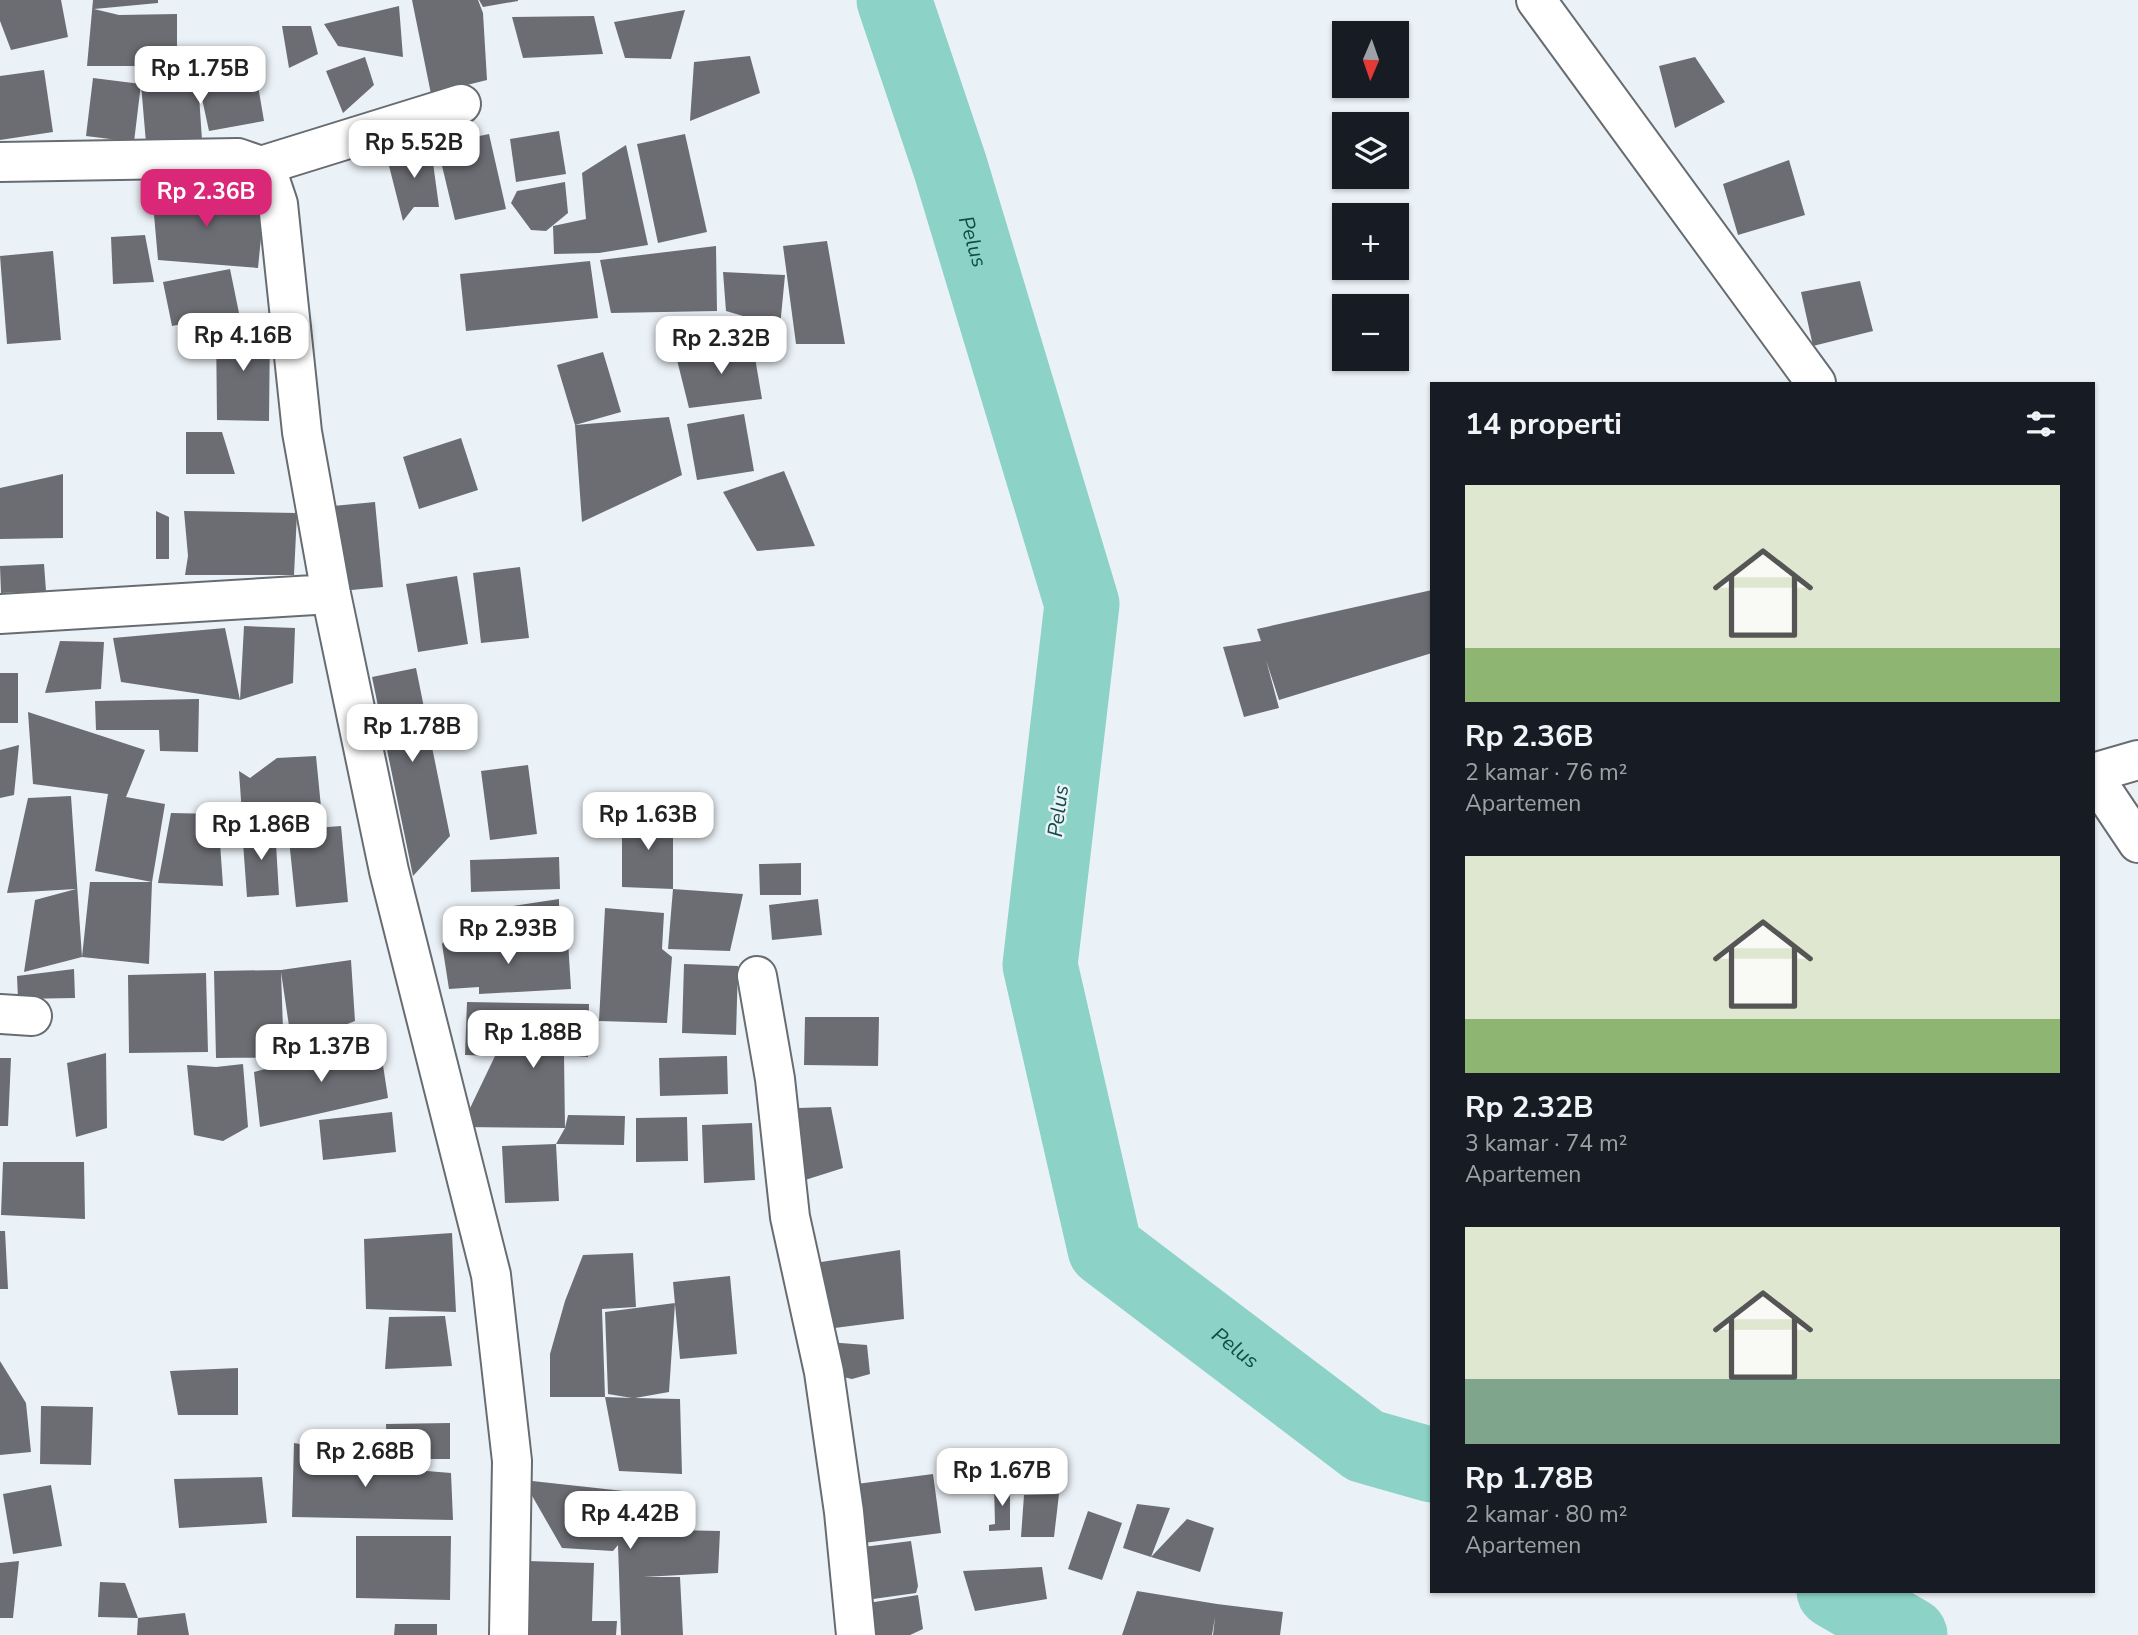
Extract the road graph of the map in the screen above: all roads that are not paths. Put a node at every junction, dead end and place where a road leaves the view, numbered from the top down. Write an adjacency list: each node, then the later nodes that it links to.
1 (1536, 0): 5 (street)
2 (461, 104): 4 (street)
3 (0, 162): 4 (street)
4 (261, 166): 6 (street)
5 (1815, 382)
6 (331, 594): 7 (street); 13 (street)
7 (0, 614)
8 (2138, 760): 9 (street)
9 (2095, 774)
10 (2095, 778): 11 (street)
11 (2138, 843)
12 (757, 976): 14 (street)
13 (509, 1635)
14 (856, 1635)

